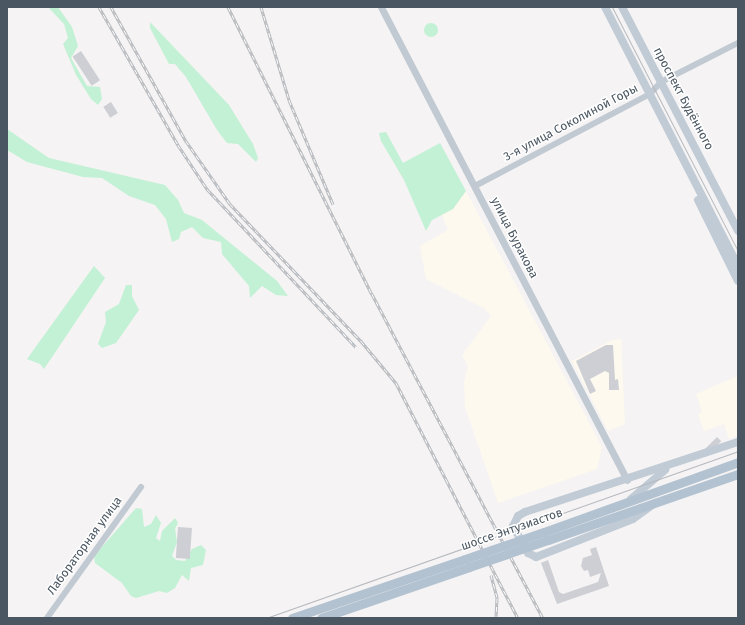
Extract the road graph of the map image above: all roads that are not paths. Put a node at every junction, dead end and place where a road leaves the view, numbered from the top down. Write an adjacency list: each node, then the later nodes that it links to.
1 (381, 7): 8 (street, улица Буракова)
2 (605, 7): 6 (main road)
3 (622, 7): 5 (main road, проспект Будённого)
4 (738, 43): 5 (street, 3-я улица Соколиной Горы)
5 (660, 82): 6 (street, 3-я улица Соколиной Горы); 9 (main road, проспект Будённого)
6 (650, 94): 7 (main road); 8 (street, 3-я улица Соколиной Горы)
7 (675, 144): 12 (main road); 13 (main road)
8 (475, 186): 18 (street, улица Буракова)
9 (723, 202): 10 (main road, проспект Будённого); 11 (main road, проспект Будённого)
10 (738, 222)
11 (738, 231)
12 (738, 266)
13 (738, 281)
14 (738, 442): 16 (main road)
15 (738, 462): 20 (main road, шоссе Энтузиастов)
16 (674, 464): 18 (main road); 20 (main road)
17 (738, 474): 21 (main road, шоссе Энтузиастов)
18 (627, 480): 21 (main road)
19 (141, 487): 24 (street, Лабораторная улица)
20 (624, 503): 22 (main road, шоссе Энтузиастов)
21 (656, 503): 22 (main road, шоссе Энтузиастов)
22 (546, 536): 23 (main road, шоссе Энтузиастов, bridge)
23 (467, 563): 25 (main road, шоссе Энтузиастов); 26 (main road, шоссе Энтузиастов)
24 (47, 618)
25 (292, 618)
26 (321, 618)

